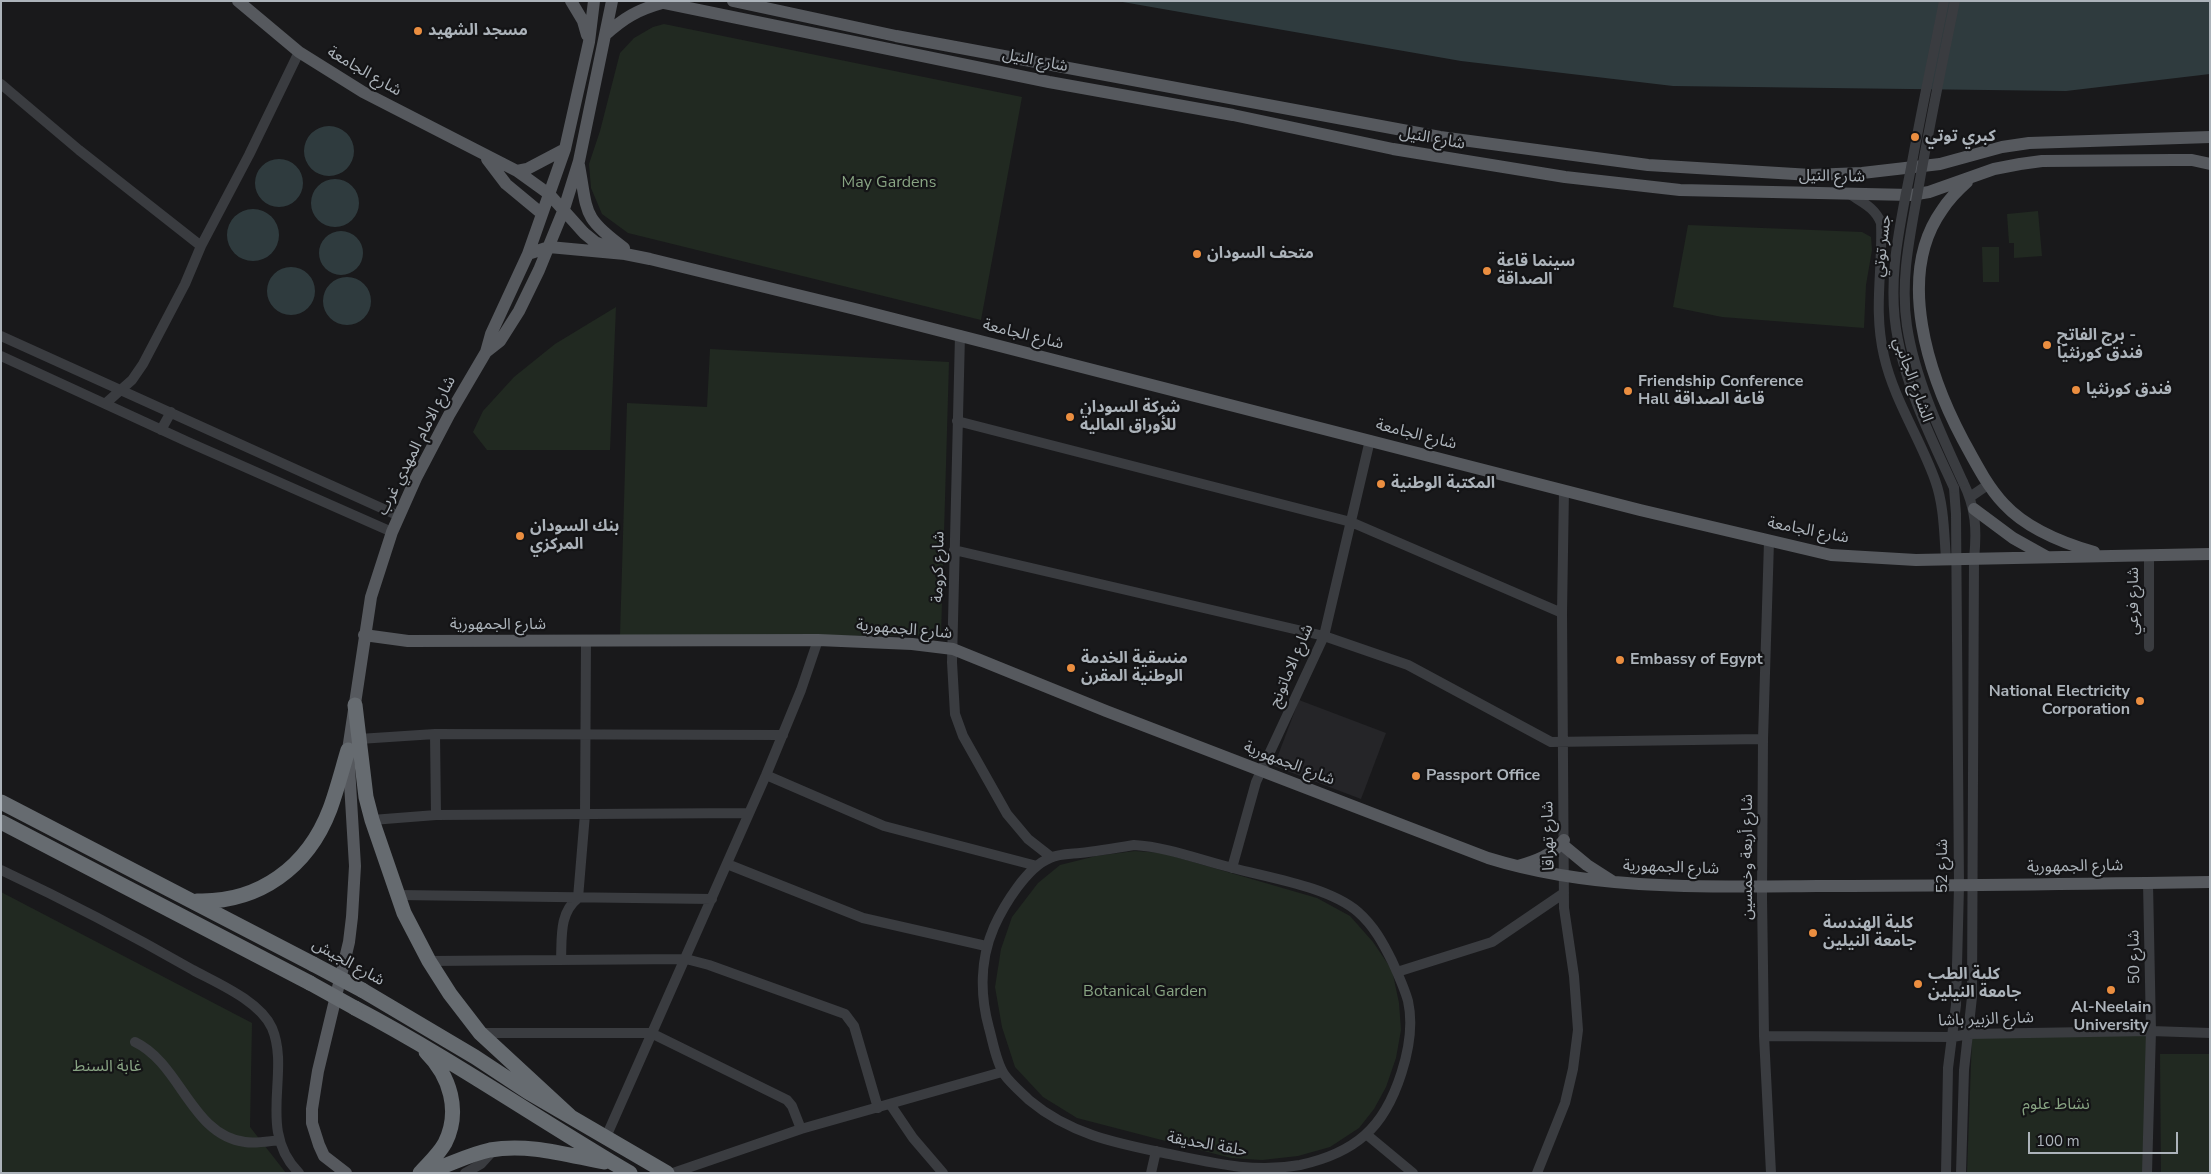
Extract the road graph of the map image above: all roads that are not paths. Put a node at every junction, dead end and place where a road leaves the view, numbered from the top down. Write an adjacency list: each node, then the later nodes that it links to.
1 (238, 1): 12 (main road, شارع الجامعة)
2 (571, 1): 11 (main road)
3 (594, 1): 11 (main road, شارع الامام المهدي غرب)
4 (612, 1): 10 (main road, شارع الامام المهدي غرب)
5 (1944, 1): 46 (street, جسر توتي, bridge)
6 (1955, 1): 46 (street, جسر توتي, bridge)
7 (658, 2): 9 (main road, شارع النيل); 10 (main road)
8 (735, 2): 9 (main road); 14 (main road, شارع النيل)
9 (736, 18): 15 (main road, شارع النيل)
10 (605, 35): 21 (main road, شارع الامام المهدي غرب)
11 (588, 42): 18 (main road, شارع الامام المهدي غرب)
12 (298, 52): 20 (main road, شارع الجامعة); 31 (street)
13 (1, 84): 31 (street)
14 (1234, 98): 15 (main road); 16 (main road, شارع النيل)
15 (1234, 114): 19 (main road, شارع النيل)
16 (1395, 128): 19 (main road); 23 (main road, شارع النيل)
17 (2210, 137): 23 (main road, شارع النيل)
18 (566, 149): 24 (main road); 28 (main road, شارع الامام المهدي غرب)
19 (1392, 149): 26 (main road, شارع النيل)
20 (484, 155): 24 (main road, شارع الجامعة); 30 (main road, شارع الجامعة)
21 (578, 161): 29 (main road, شارع الامام المهدي غرب); 34 (main road)
22 (2210, 164): 25 (main road, شارع النيل)
23 (1648, 165): 26 (main road)
24 (517, 171): 28 (main road, شارع الجامعة)
25 (1973, 176): 27 (main road, شارع النيل); 45 (main road)
26 (1645, 188): 27 (main road, شارع النيل)
27 (1848, 193): 58 (street, الشارع الجانبي)
28 (549, 194): 29 (main road, شارع الجامعة); 30 (main road, شارع الامام المهدي غرب)
29 (564, 210): 32 (main road, شارع الامام المهدي غرب); 34 (main road, شارع الجامعة)
30 (541, 213): 33 (main road, شارع الامام المهدي غرب)
31 (201, 246): 39 (street)
32 (549, 248): 33 (main road, شارع الجامعة); 34 (main road, شارع الجامعة); 37 (main road, شارع الامام المهدي غرب)
33 (528, 254): 37 (main road, شارع الامام المهدي غرب)
34 (630, 254): 36 (main road, شارع الجامعة)
35 (1, 336): 39 (street)
36 (960, 336): 42 (street, شارع كرومة); 44 (main road, شارع الجامعة)
37 (486, 352): 49 (main road, شارع الامام المهدي غرب)
38 (1, 356): 40 (street)
39 (121, 390): 40 (street); 41 (street)
40 (106, 403): 43 (street)
41 (171, 412): 43 (street); 49 (street)
42 (957, 421): 50 (street); 53 (street, شارع كرومة)
43 (161, 430): 51 (street)
44 (1370, 440): 47 (main road, شارع الجامعة); 50 (street, شارع الاماتونج)
45 (1989, 484): 48 (street); 55 (main road)
46 (1959, 485): 48 (street, شارع 52); 58 (street)
47 (1564, 490): 52 (main road, شارع الجامعة); 60 (street, شارع تهراقا)
48 (1972, 503): 57 (main road); 59 (street, شارع 52)
49 (400, 516): 51 (main road, شارع الامام المهدي غرب)
50 (1351, 522): 60 (street); 62 (street, شارع الاماتونج)
51 (392, 532): 61 (main road, شارع الامام المهدي غرب)
52 (1769, 541): 58 (main road, شارع الجامعة); 72 (street, شارع أربعة وخمسين)
53 (954, 550): 62 (street); 66 (street, شارع كرومة)
54 (2210, 554): 56 (main road, شارع الجامعة)
55 (2106, 555): 56 (main road, شارع الجامعة); 57 (main road, شارع الجامعة)
56 (2150, 555): 65 (street, شارع فرعي)
57 (2047, 557): 59 (main road, شارع الجامعة)
58 (1950, 559): 59 (main road, شارع الجامعة); 96 (street, شارع 52)
59 (1974, 559): 94 (street, شارع 52)
60 (1562, 613): 73 (street, شارع تهراقا)
61 (364, 635): 64 (main road, شارع الجمهورية); 67 (main road, شارع الامام المهدي غرب)
62 (1324, 636): 73 (street); 75 (street, شارع الاماتونج)
63 (818, 640): 64 (main road, شارع الجمهورية); 66 (main road, شارع الجمهورية); 70 (street)
64 (586, 641): 69 (street)
65 (2149, 647)
66 (953, 649): 75 (main road, شارع الجمهورية); 84 (street, شارع كرومة)
67 (356, 705): 71 (highway); 74 (main road, شارع الامام المهدي غرب)
68 (435, 734): 69 (street); 71 (street); 80 (street)
69 (586, 734): 70 (street); 79 (street)
70 (783, 735): 76 (street)
71 (360, 739): 81 (highway)
72 (1763, 739): 73 (street); 95 (street, شارع أربعة وخمسين)
73 (1562, 742): 83 (street, شارع تهراقا)
74 (348, 750): 101 (highway); 128 (main road, شارع الامام المهدي غرب)
75 (1262, 771): 87 (main road, شارع الجمهورية); 88 (street, شارع الاماتونج)
76 (766, 776): 78 (street); 86 (street)
77 (1, 802): 101 (highway, شارع الجيش)
78 (748, 813): 79 (street); 85 (street)
79 (585, 814): 80 (street); 99 (street)
80 (436, 815): 81 (street)
81 (372, 820): 98 (highway)
82 (1, 822): 114 (highway, bridge)
83 (1564, 843): 87 (main road); 90 (street, شارع تهراقا); 91 (main road)
84 (1051, 857): 86 (street, حلقة الحديقة); 88 (street, حلقة الحديقة)
85 (727, 864): 100 (street); 102 (street)
86 (1037, 866): 102 (street, حلقة الحديقة)
87 (1515, 867): 90 (main road, شارع الجمهورية)
88 (1232, 868): 106 (street, حلقة الحديقة)
89 (1, 870): 123 (street)
90 (1565, 876): 91 (main road, شارع الجمهورية); 97 (street, شارع تهراقا)
91 (1614, 882): 95 (main road, شارع الجمهورية)
92 (2210, 882): 93 (main road, شارع الجمهورية)
93 (2148, 883): 94 (main road, شارع الجمهورية); 107 (street, شارع 50)
94 (1974, 885): 96 (main road, شارع الجمهورية); 111 (street, شارع 52)
95 (1762, 886): 96 (main road, شارع الجمهورية); 112 (street, شارع أربعة وخمسين)
96 (1959, 886): 113 (street, شارع 52)
97 (1564, 893): 106 (street); 138 (street, شارع تهراقا)
98 (398, 895): 99 (street); 105 (highway)
99 (578, 898): 100 (street); 104 (street)
100 (712, 899): 103 (street)
101 (192, 900): 119 (highway, شارع الجيش, bridge)
102 (986, 946): 116 (street, حلقة الحديقة)
103 (686, 959): 104 (street); 109 (street); 118 (street)
104 (561, 960): 105 (street)
105 (429, 961): 108 (highway)
106 (1397, 972): 121 (street, حلقة الحديقة)
107 (2151, 1031): 110 (street, شارع الزبير باشا); 111 (street, شارع الزبير باشا); 142 (street, شارع 50)
108 (480, 1032): 109 (street); 119 (highway)
109 (651, 1033): 120 (street); 122 (street)
110 (2210, 1033)
111 (1968, 1034): 113 (street, شارع الزبير باشا); 141 (street, شارع 52)
112 (1764, 1036): 113 (street, شارع الزبير باشا); 139 (street, شارع أربعة وخمسين)
113 (1953, 1037): 140 (street, شارع 52)
114 (412, 1038): 126 (highway); 129 (highway)
115 (135, 1042): 123 (street)
116 (1002, 1072): 117 (street); 125 (street, حلقة الحديقة)
117 (890, 1104): 118 (street); 135 (street)
118 (878, 1108): 120 (street)
119 (571, 1117): 122 (highway, شارع الجيش)
120 (801, 1129): 134 (street)
121 (1366, 1134): 125 (street, حلقة الحديقة); 137 (street)
122 (606, 1137): 133 (highway, شارع الجيش)
123 (280, 1140): 127 (street)
124 (490, 1150): 126 (highway); 130 (highway); 131 (street)
125 (1156, 1151): 136 (street)
126 (615, 1164): 132 (highway)
127 (299, 1173)
128 (346, 1173)
129 (420, 1173)
130 (424, 1173)
131 (465, 1173)
132 (630, 1173)
133 (667, 1173)
134 (673, 1173)
135 (943, 1173)
136 (1151, 1173)
137 (1413, 1173)
138 (1537, 1173)
139 (1771, 1173)
140 (1946, 1173)
141 (1961, 1173)
142 (2147, 1173)

